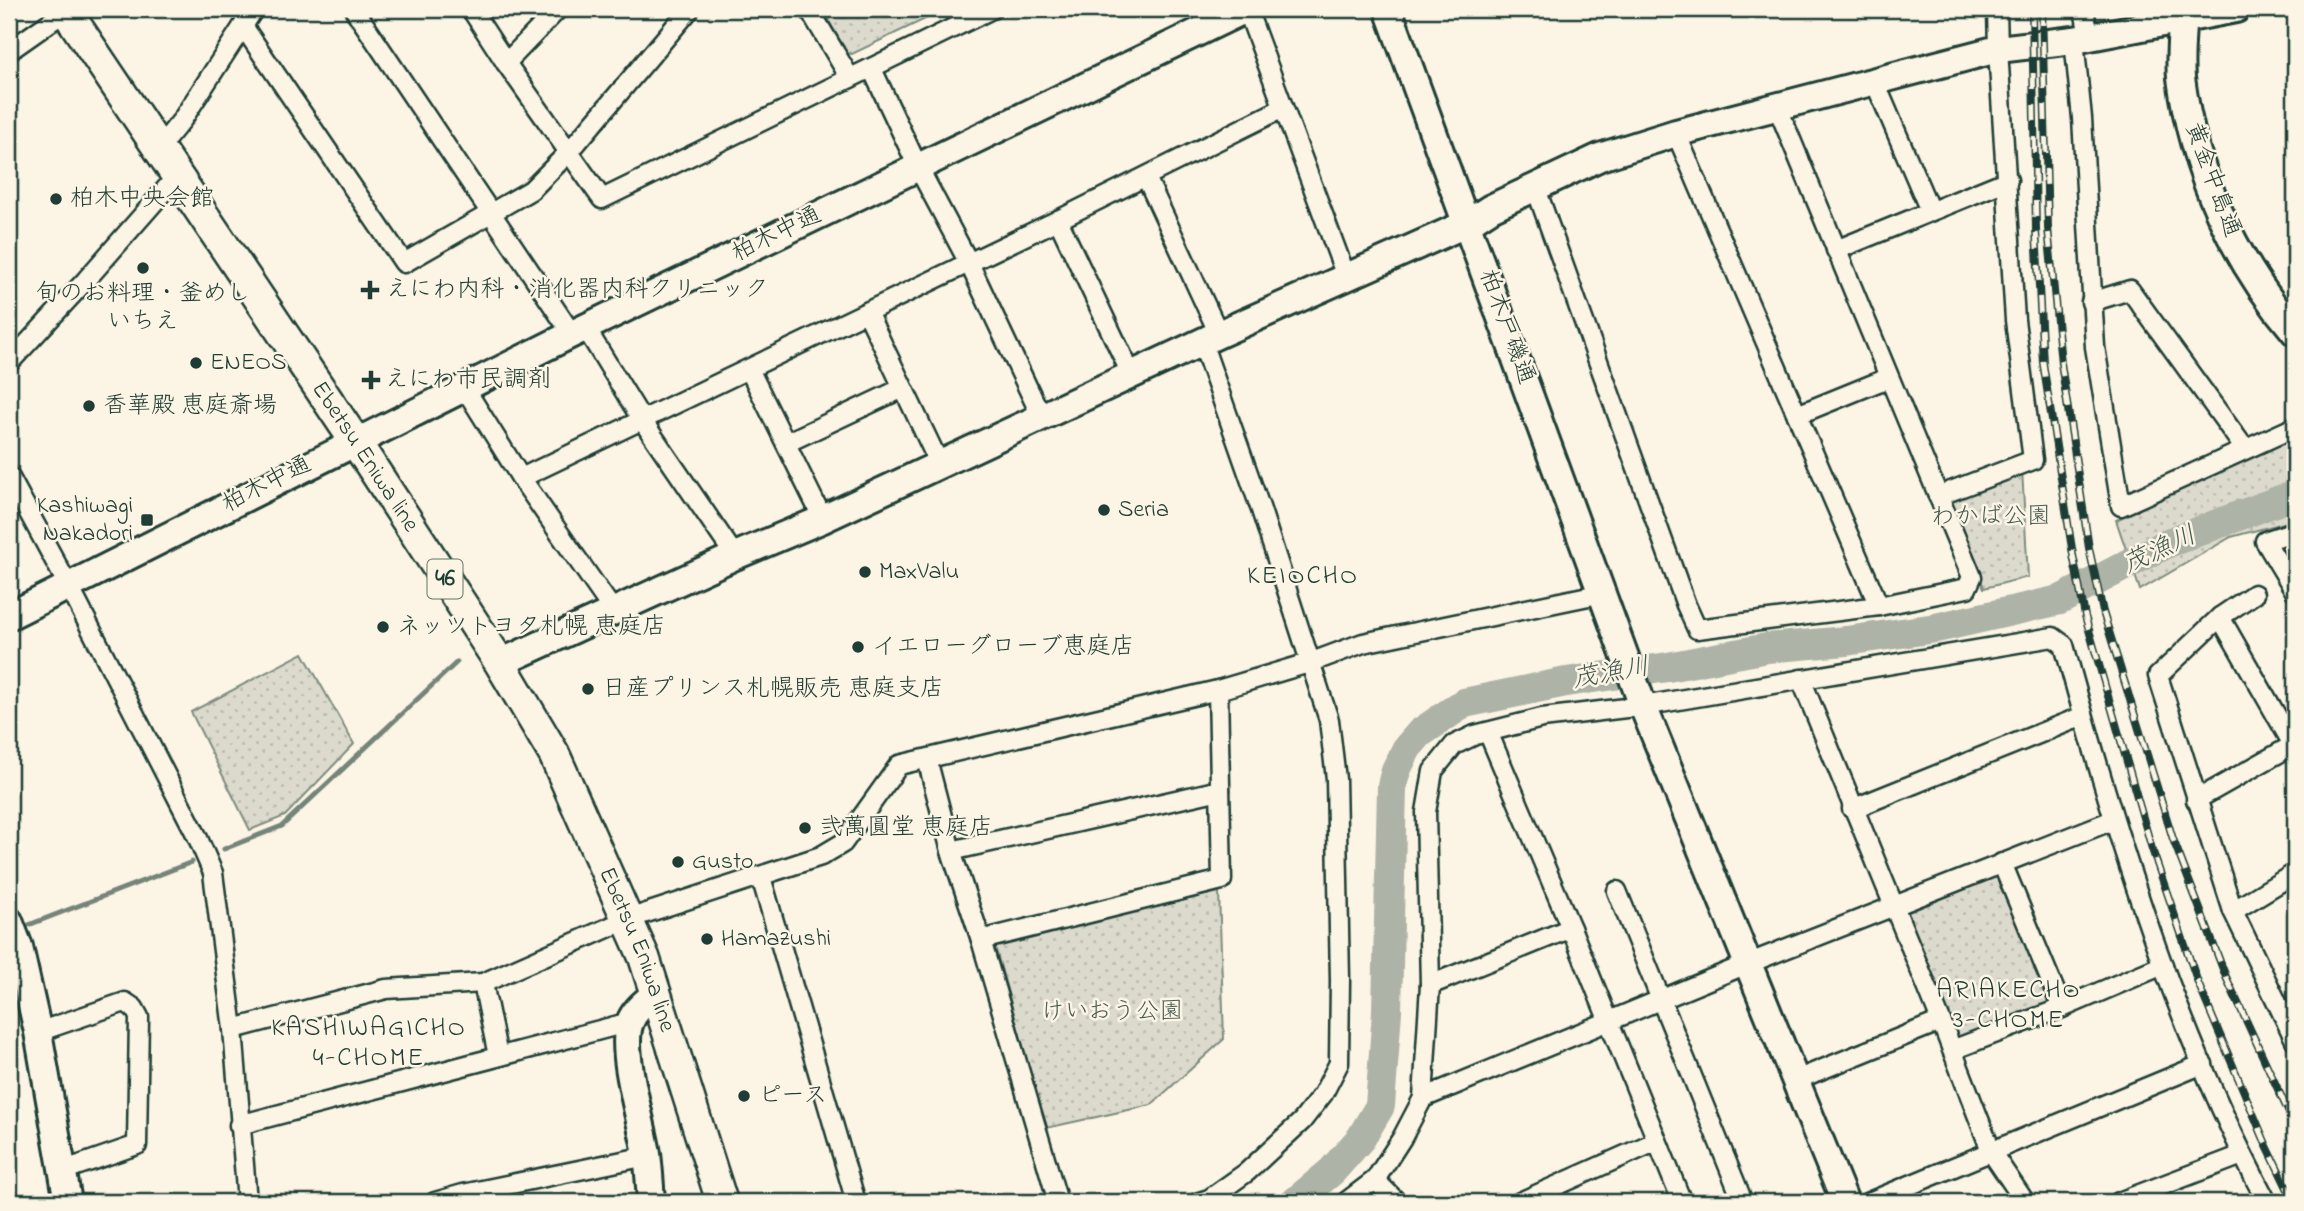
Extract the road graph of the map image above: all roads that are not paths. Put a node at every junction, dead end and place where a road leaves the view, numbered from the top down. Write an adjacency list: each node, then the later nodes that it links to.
1 (254, 9): 15 (street)
2 (354, 9): 34 (street)
3 (471, 9): 19 (street)
4 (558, 9): 19 (street)
5 (690, 9): 27 (street)
6 (992, 9): 20 (street)
7 (1247, 9): 24 (street); 28 (street, 柏木中通)
8 (1388, 9): 36 (street, 柏木戸磯通)
9 (1997, 9): 17 (street)
10 (2084, 9): 16 (street)
11 (2235, 9): 14 (street)
12 (65, 10): 18 (street); 26 (main road, Ebetsu Eniwa line / 46)
13 (810, 10): 21 (street)
14 (2183, 13): 16 (street); 43 (street, 黄金中島通)
15 (243, 26): 26 (street); 34 (street)
16 (2082, 38): 17 (street); 40 (street)
17 (1998, 49): 22 (street); 31 (street)
18 (9, 51)
19 (506, 63): 27 (street)
20 (872, 69): 21 (street); 28 (street)
21 (850, 78): 27 (street)
22 (1874, 80): 23 (street); 33 (street)
23 (1777, 106): 25 (street); 37 (street)
24 (1283, 108): 30 (street); 39 (street)
25 (1676, 133): 32 (street); 51 (street)
26 (159, 148): 29 (main road, Ebetsu Eniwa line / 46)
27 (569, 152): 34 (street)
28 (918, 167): 38 (street); 42 (street, 柏木中通)
29 (178, 175): 45 (street); 55 (main road, Ebetsu Eniwa line / 46)
30 (1146, 177): 35 (street); 44 (street)
31 (2008, 180): 33 (street); 61 (street)
32 (1535, 186): 36 (street); 69 (street)
33 (1930, 211): 37 (street)
34 (491, 214): 42 (street)
35 (1058, 220): 38 (street); 47 (street)
36 (1468, 223): 39 (street); 67 (street, 柏木戸磯通)
37 (1836, 250): 48 (street)
38 (969, 263): 41 (street); 52 (street)
39 (1347, 279): 44 (street)
40 (2091, 302): 57 (street); 57 (street)
41 (867, 312): 46 (street); 50 (street)
42 (578, 330): 49 (street, 柏木中通); 53 (street)
43 (2295, 332)
44 (1211, 338): 47 (street); 73 (street)
45 (9, 363)
46 (749, 369): 53 (street); 56 (street)
47 (1132, 376): 52 (street)
48 (1888, 378): 51 (street); 61 (street)
49 (464, 387): 55 (street, 柏木中通); 60 (street)
50 (903, 387): 56 (street); 58 (street)
51 (1797, 415): 69 (street)
52 (1042, 418): 58 (street)
53 (642, 420): 60 (street); 64 (street)
54 (2295, 427): 57 (street)
55 (355, 441): 65 (street, 柏木中通); 74 (main road, Ebetsu Eniwa line / 46)
56 (786, 443): 62 (street)
57 (2245, 449)
58 (940, 465): 62 (street)
59 (9, 476): 65 (street)
60 (521, 478): 70 (street)
61 (1938, 496): 69 (street)
62 (823, 519): 64 (street)
63 (2295, 531): 66 (street)
64 (735, 556): 70 (street)
65 (68, 585): 71 (street, 柏木中通); 107 (street)
66 (2295, 591)
67 (1603, 593): 73 (street); 77 (street, 柏木戸磯通)
68 (2254, 594): 72 (street)
69 (1879, 606)
70 (614, 612): 74 (street)
71 (9, 616)
72 (2220, 617): 80 (street); 83 (street)
73 (1312, 662): 76 (street); 129 (street)
74 (500, 663): 93 (main road, Ebetsu Eniwa line / 46)
75 (1801, 680): 77 (street); 78 (street); 84 (street)
76 (1218, 690): 81 (street); 82 (street)
77 (1641, 699): 79 (street); 97 (street, 柏木戸磯通)
78 (2083, 716): 84 (street); 85 (street)
79 (1488, 732): 95 (street); 100 (street)
80 (2294, 746): 83 (street)
81 (927, 759): 86 (street); 89 (street)
82 (1220, 790): 86 (street); 96 (street)
83 (2196, 800): 92 (street)
84 (1852, 809): 91 (street)
85 (2113, 820): 87 (street); 98 (street)
86 (951, 850): 96 (street)
87 (2003, 863): 91 (street); 103 (street)
88 (2295, 873): 92 (street)
89 (761, 877): 93 (street); 127 (street)
90 (1617, 891): 102 (street)
91 (1894, 906): 97 (street); 105 (street)
92 (2233, 911): 109 (street)
93 (628, 919): 99 (street); 101 (main road, Ebetsu Eniwa line / 46)
94 (9, 921): 108 (street)
95 (1571, 928): 100 (street); 104 (street)
96 (981, 940): 128 (street)
97 (1747, 964): 102 (street); 113 (street, 柏木戸磯通)
98 (2163, 965): 103 (street); 112 (street)
99 (483, 983): 107 (street); 111 (street)
100 (1430, 985): 114 (street)
101 (656, 994): 106 (street); 126 (main road, Ebetsu Eniwa line / 46)
102 (1662, 999): 104 (street); 134 (street)
103 (2062, 1008): 110 (street)
104 (1608, 1021): 114 (street); 116 (street)
105 (1941, 1021): 110 (street); 113 (street)
106 (630, 1022): 111 (street); 119 (street)
107 (233, 1029): 115 (street)
108 (38, 1032): 120 (street); 120 (street)
109 (2295, 1039)
110 (1952, 1050): 117 (street)
111 (498, 1056): 115 (street)
112 (2203, 1064): 117 (street); 118 (street)
113 (1796, 1080): 135 (street, 柏木戸磯通)
114 (1423, 1098): 121 (street)
115 (239, 1125): 123 (street)
116 (1657, 1141): 132 (street); 133 (street)
117 (1992, 1153): 136 (street); 137 (street)
118 (2242, 1155): 138 (street); 139 (street)
119 (647, 1156): 124 (street); 125 (street)
120 (62, 1171): 122 (street)
121 (1375, 1180): 130 (street); 131 (street)
122 (68, 1202)
123 (247, 1202)
124 (435, 1202)
125 (651, 1202)
126 (722, 1202)
127 (856, 1202)
128 (1058, 1202)
129 (1199, 1202)
130 (1346, 1202)
131 (1397, 1202)
132 (1520, 1202)
133 (1682, 1202)
134 (1743, 1202)
135 (1845, 1202)
136 (1869, 1202)
137 (2025, 1202)
138 (2119, 1202)
139 (2267, 1202)

